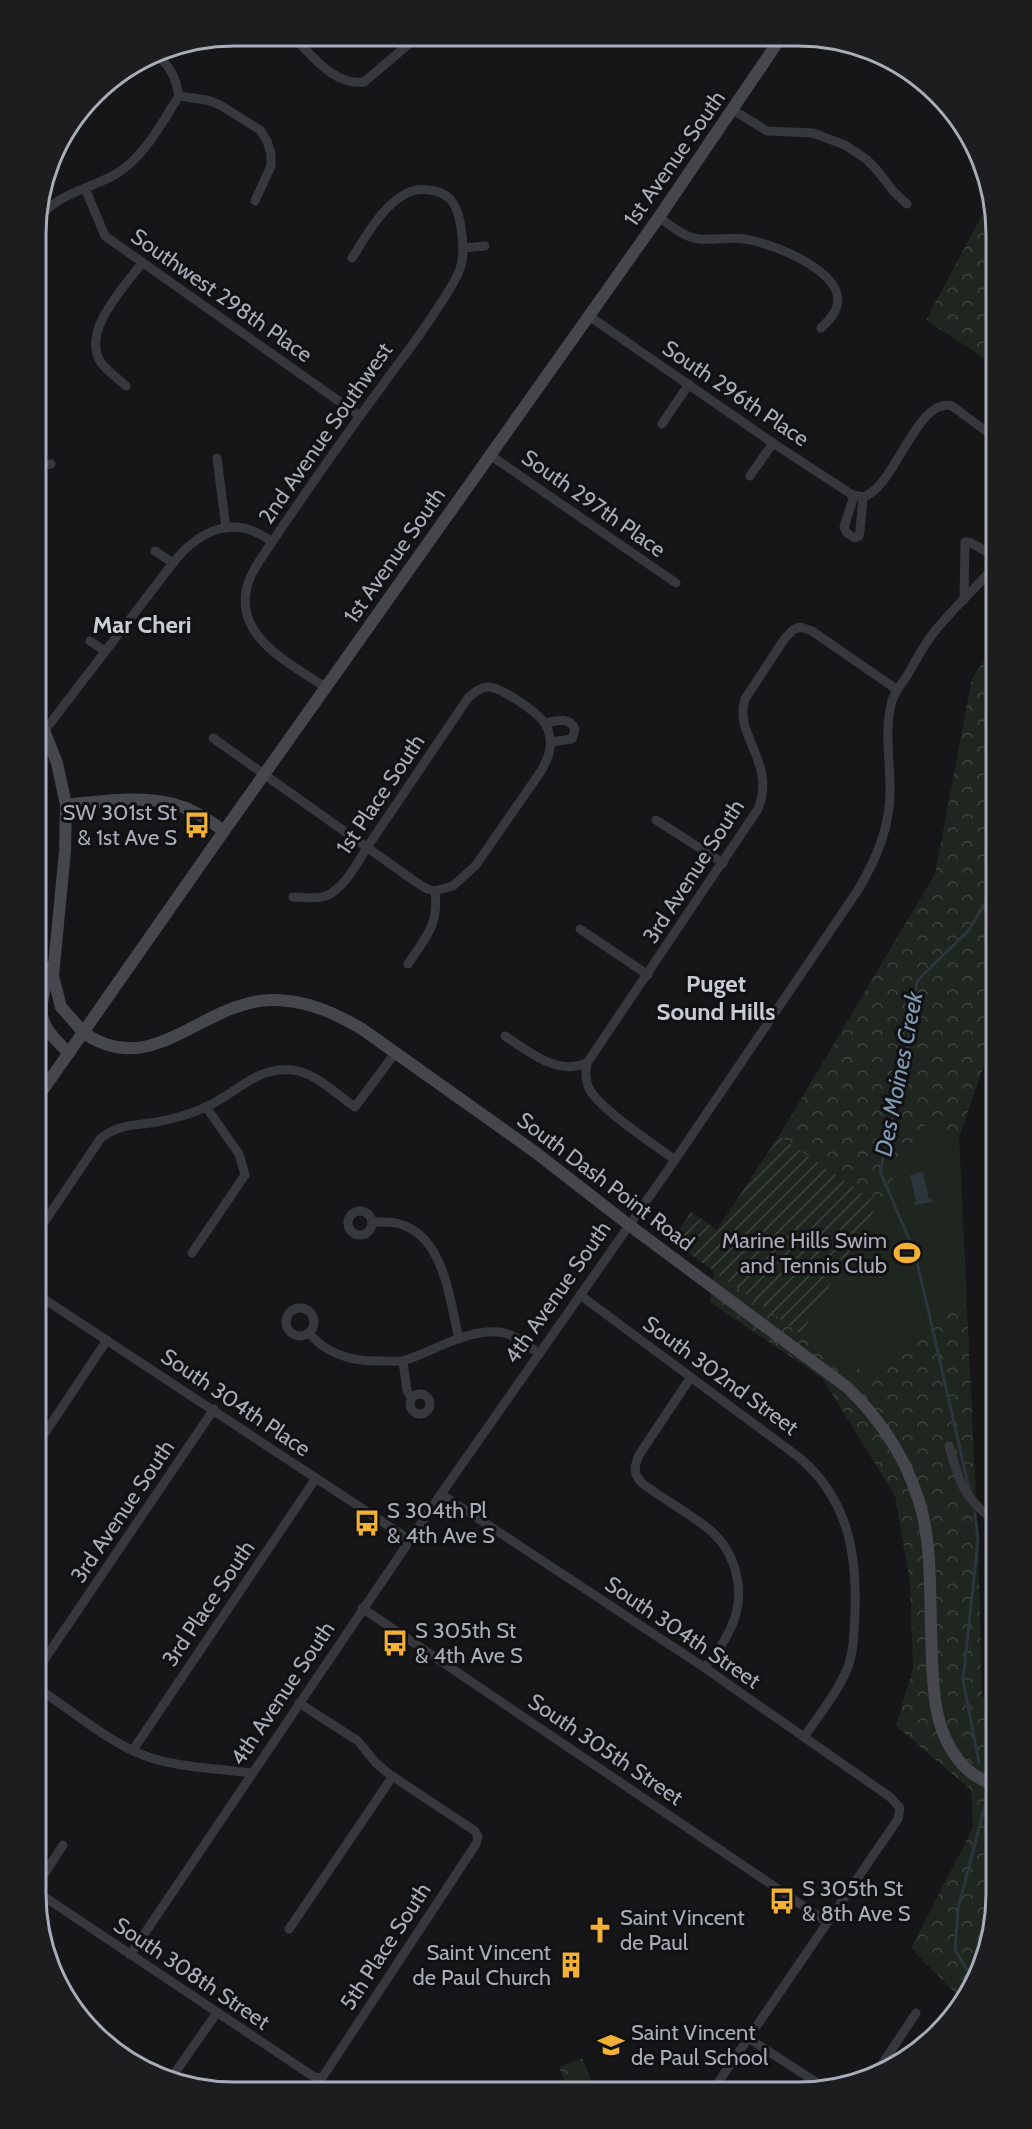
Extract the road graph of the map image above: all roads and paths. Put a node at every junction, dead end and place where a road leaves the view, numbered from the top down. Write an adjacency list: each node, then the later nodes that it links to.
1 (775, 46): 6 (main road, 1st Avenue South)
2 (304, 47): 3 (street)
3 (406, 47)
4 (164, 60): 5 (street)
5 (179, 96): 7 (street); 8 (street)
6 (733, 110): 9 (street); 11 (main road, 1st Avenue South)
7 (85, 188): 10 (street); 15 (street, Southwest 298th Place)
8 (255, 201)
9 (907, 204)
10 (48, 208)
11 (659, 217): 16 (main road, 1st Avenue South); 17 (street)
12 (485, 246): 13 (street)
13 (463, 248): 14 (street, 2nd Avenue Southwest); 20 (street, 2nd Avenue Southwest)
14 (352, 258)
15 (142, 263): 19 (street); 20 (street, Southwest 298th Place)
16 (589, 316): 18 (street, South 296th Place); 24 (main road, 1st Avenue South)
17 (821, 328)
18 (689, 384): 21 (street); 23 (street, South 296th Place)
19 (126, 386)
20 (360, 416): 30 (street, 2nd Avenue Southwest)
21 (662, 424)
22 (986, 431): 23 (street, South 296th Place)
23 (773, 443): 28 (street)
24 (490, 455): 35 (street, South 297th Place); 39 (main road, 1st Avenue South)
25 (217, 458): 29 (street)
26 (51, 464): 27 (street)
27 (47, 465)
28 (750, 476)
29 (226, 528): 30 (street, 2nd Avenue Southwest); 33 (street, 2nd Avenue Southwest)
30 (272, 542): 39 (street)
31 (155, 551): 33 (street)
32 (986, 551): 36 (street)
33 (173, 563): 38 (street, 2nd Avenue Southwest)
34 (986, 576): 36 (street, 4th Avenue South)
35 (676, 583)
36 (964, 600): 40 (street, 4th Avenue South)
37 (90, 640): 38 (street)
38 (105, 651): 42 (street, 2nd Avenue Southwest)
39 (325, 687): 46 (main road, 1st Avenue South)
40 (896, 689): 51 (street, 3rd Avenue South); 66 (street, 4th Avenue South)
41 (545, 723): 45 (street); 45 (street); 50 (street, 1st Place South)
42 (47, 728)
43 (47, 735): 47 (main road)
44 (213, 738): 46 (street)
45 (550, 739): 52 (street)
46 (264, 775): 49 (main road, 1st Avenue South); 50 (street)
47 (66, 805): 49 (main road); 55 (main road)
48 (656, 819): 51 (street)
49 (224, 831): 61 (main road, 1st Avenue South)
50 (366, 848): 52 (street); 53 (street, 1st Place South)
51 (723, 863): 57 (street, 3rd Avenue South)
52 (435, 891): 56 (street)
53 (293, 897)
54 (580, 929): 57 (street)
55 (55, 947): 58 (main road); 62 (main road, South Dash Point Road, bridge)
56 (408, 964)
57 (648, 975): 63 (street, 3rd Avenue South)
58 (47, 982)
59 (47, 1027): 61 (main road)
60 (505, 1036): 63 (street)
61 (69, 1053): 64 (main road, 1st Avenue South)
62 (395, 1053): 65 (street); 69 (main road, South Dash Point Road)
63 (587, 1063): 66 (street)
64 (46, 1085)
65 (206, 1107): 67 (street); 70 (street)
66 (675, 1160): 69 (street, 4th Avenue South)
67 (46, 1219)
68 (372, 1222): 74 (street)
69 (629, 1225): 71 (street, 4th Avenue South); 96 (main road, South Dash Point Road)
70 (192, 1253)
71 (580, 1296): 76 (street, 4th Avenue South); 78 (street, South 302nd Street)
72 (46, 1300): 75 (street, South 304th Place)
73 (309, 1333): 77 (street)
74 (459, 1339): 76 (street); 77 (street)
75 (107, 1340): 80 (street, South 304th Place); 81 (street)
76 (538, 1353): 84 (street, 4th Avenue South)
77 (403, 1361): 79 (street)
78 (691, 1377): 89 (street); 92 (street, South 302nd Street)
79 (412, 1398)
80 (214, 1409): 83 (street, South 304th Place); 88 (street, 3rd Avenue South)
81 (46, 1430)
82 (948, 1446): 85 (street)
83 (316, 1478): 86 (street, South 304th Place); 93 (street, 3rd Place South)
84 (441, 1494): 86 (street, 4th Avenue South); 89 (street, South 304th Street)
85 (985, 1512)
86 (410, 1540): 87 (street, 4th Avenue South)
87 (362, 1608): 91 (street, 4th Avenue South); 100 (street, South 305th Street)
88 (46, 1657)
89 (705, 1668): 92 (street, South 304th Street)
90 (46, 1694): 93 (street)
91 (299, 1703): 94 (street, 4th Avenue South); 95 (street)
92 (804, 1737): 100 (street, South 304th Street)
93 (132, 1750): 94 (street)
94 (251, 1773): 102 (street, 4th Avenue South)
95 (393, 1776): 101 (street); 108 (street, 5th Place South)
96 (985, 1780)
97 (63, 1845): 98 (street)
98 (46, 1871)
99 (46, 1898): 102 (street, South 308th Street)
100 (827, 1922): 105 (street)
101 (289, 1929)
102 (130, 1955): 104 (street, South 308th Street)
103 (916, 2013): 106 (street)
104 (216, 2014): 107 (street); 108 (street, South 308th Street)
105 (748, 2038): 109 (street); 110 (street)
106 (884, 2061)
107 (175, 2072)
108 (322, 2078)
109 (815, 2081)
110 (718, 2082)

